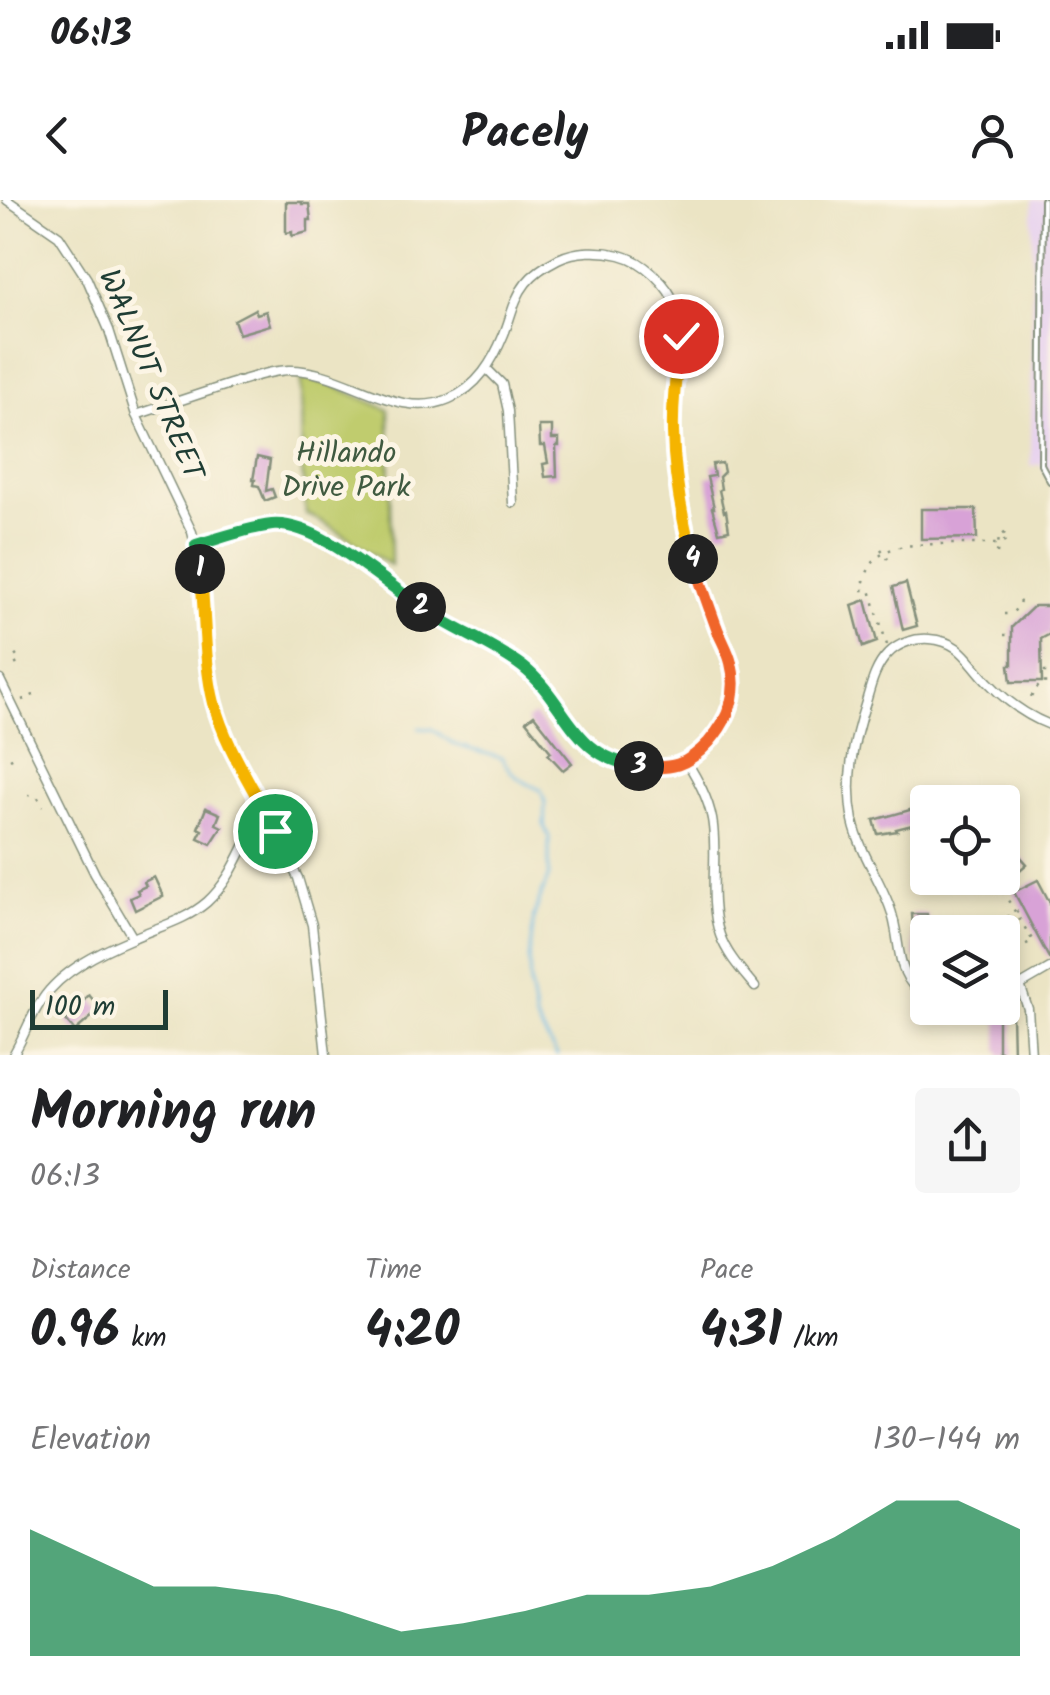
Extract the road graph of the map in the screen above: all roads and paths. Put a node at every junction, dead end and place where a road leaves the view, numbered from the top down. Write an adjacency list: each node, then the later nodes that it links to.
1 (7, 200): 4 (street, WALNUT STREET)
2 (1043, 200): 5 (lane)
3 (486, 369): 4 (street); 6 (street); 29 (street)
4 (136, 415): 10 (street, WALNUT STREET)
5 (1050, 482)
6 (513, 503)
7 (1008, 531): 9 (path)
8 (1009, 539): 9 (path)
9 (997, 544): 11 (path); 12 (path)
10 (196, 545): 29 (street); 32 (street, WALNUT STREET)
11 (882, 550): 13 (path); 18 (path)
12 (997, 552)
13 (888, 560)
14 (1020, 598): 15 (path)
15 (1015, 610): 16 (path); 17 (path)
16 (1004, 614)
17 (1023, 617)
18 (885, 647)
19 (17, 655): 21 (path)
20 (1045, 663): 24 (path)
21 (20, 671)
22 (0, 680): 38 (street)
23 (36, 694): 25 (path)
24 (1031, 698)
25 (22, 700)
26 (1050, 725): 41 (street)
27 (19, 754): 28 (path)
28 (10, 759)
29 (687, 762): 43 (street)
30 (28, 795): 31 (path)
31 (42, 808)
32 (264, 810): 38 (street); 45 (street, WALNUT STREET)
33 (1005, 895): 34 (path)
34 (1017, 912): 35 (path); 36 (path)
35 (1011, 915)
36 (1024, 924): 37 (path); 37 (path)
37 (1026, 929): 39 (path)
38 (133, 938): 44 (street)
39 (1024, 946)
40 (1050, 968): 42 (street)
41 (910, 982)
42 (1020, 984): 46 (street)
43 (755, 987)
44 (14, 1055)
45 (326, 1055)
46 (1031, 1055)

